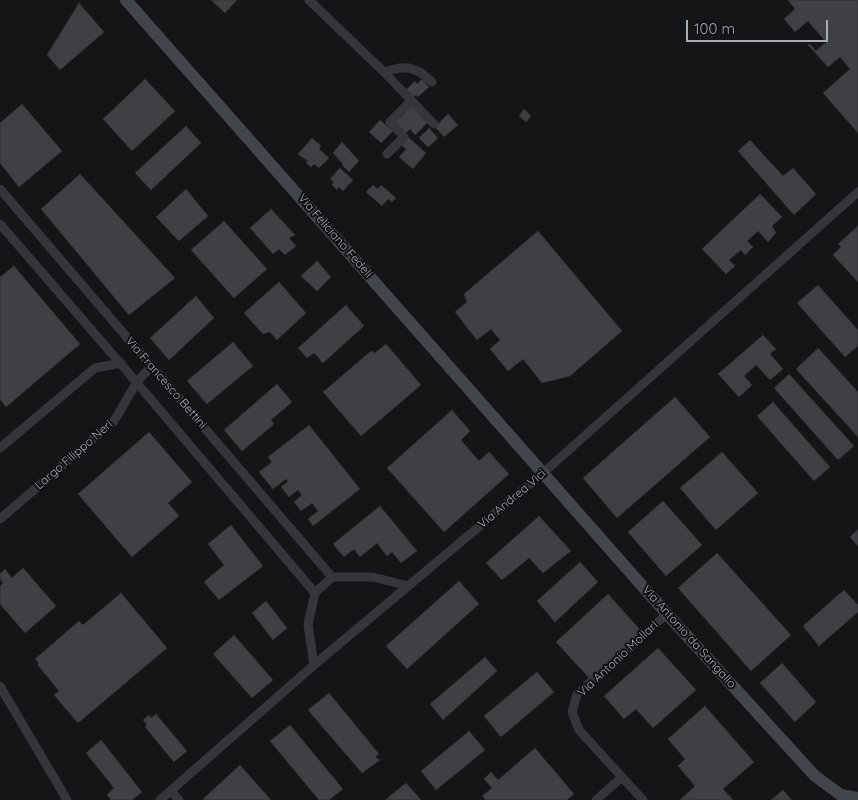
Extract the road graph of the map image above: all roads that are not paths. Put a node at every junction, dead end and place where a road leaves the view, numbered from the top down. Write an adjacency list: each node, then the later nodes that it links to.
1 (126, 0): 15 (street, Via Feliciano Fedeli)
2 (309, 0): 3 (street)
3 (384, 72): 4 (street); 5 (street)
4 (432, 82)
5 (412, 101): 6 (street); 7 (street)
6 (434, 124)
7 (387, 154)
8 (0, 189): 12 (street, Via Francesco Bettini)
9 (858, 192): 15 (street, Via Andrea Vici)
10 (0, 224): 11 (street, Via Francesco Bettini)
11 (121, 363): 13 (street, Via Francesco Bettini); 14 (street)
12 (151, 367): 13 (street, Largo Filippo Neri); 17 (street, Via Francesco Bettini)
13 (137, 382): 16 (street, Largo Filippo Neri); 19 (street, Via Francesco Bettini)
14 (0, 448)
15 (544, 473): 18 (street, Via Andrea Vici); 20 (street, Via Antonio da Sangallo)
16 (0, 519)
17 (332, 577): 18 (street); 19 (street)
18 (408, 586): 21 (street, Via Andrea Vici)
19 (315, 594): 21 (street)
20 (667, 614): 23 (street, Via Antonio Mollari); 25 (street, Via Antonio da Sangallo)
21 (314, 665): 24 (street, Via Andrea Vici)
22 (0, 686): 27 (street)
23 (622, 777): 30 (street); 31 (street, Via Antonio Mollari)
24 (171, 791): 28 (street, Via Andrea Vici); 29 (street)
25 (843, 797): 26 (street, Via Antonio da Sangallo)
26 (858, 798)
27 (67, 800)
28 (160, 800)
29 (179, 800)
30 (596, 800)
31 (643, 800)

